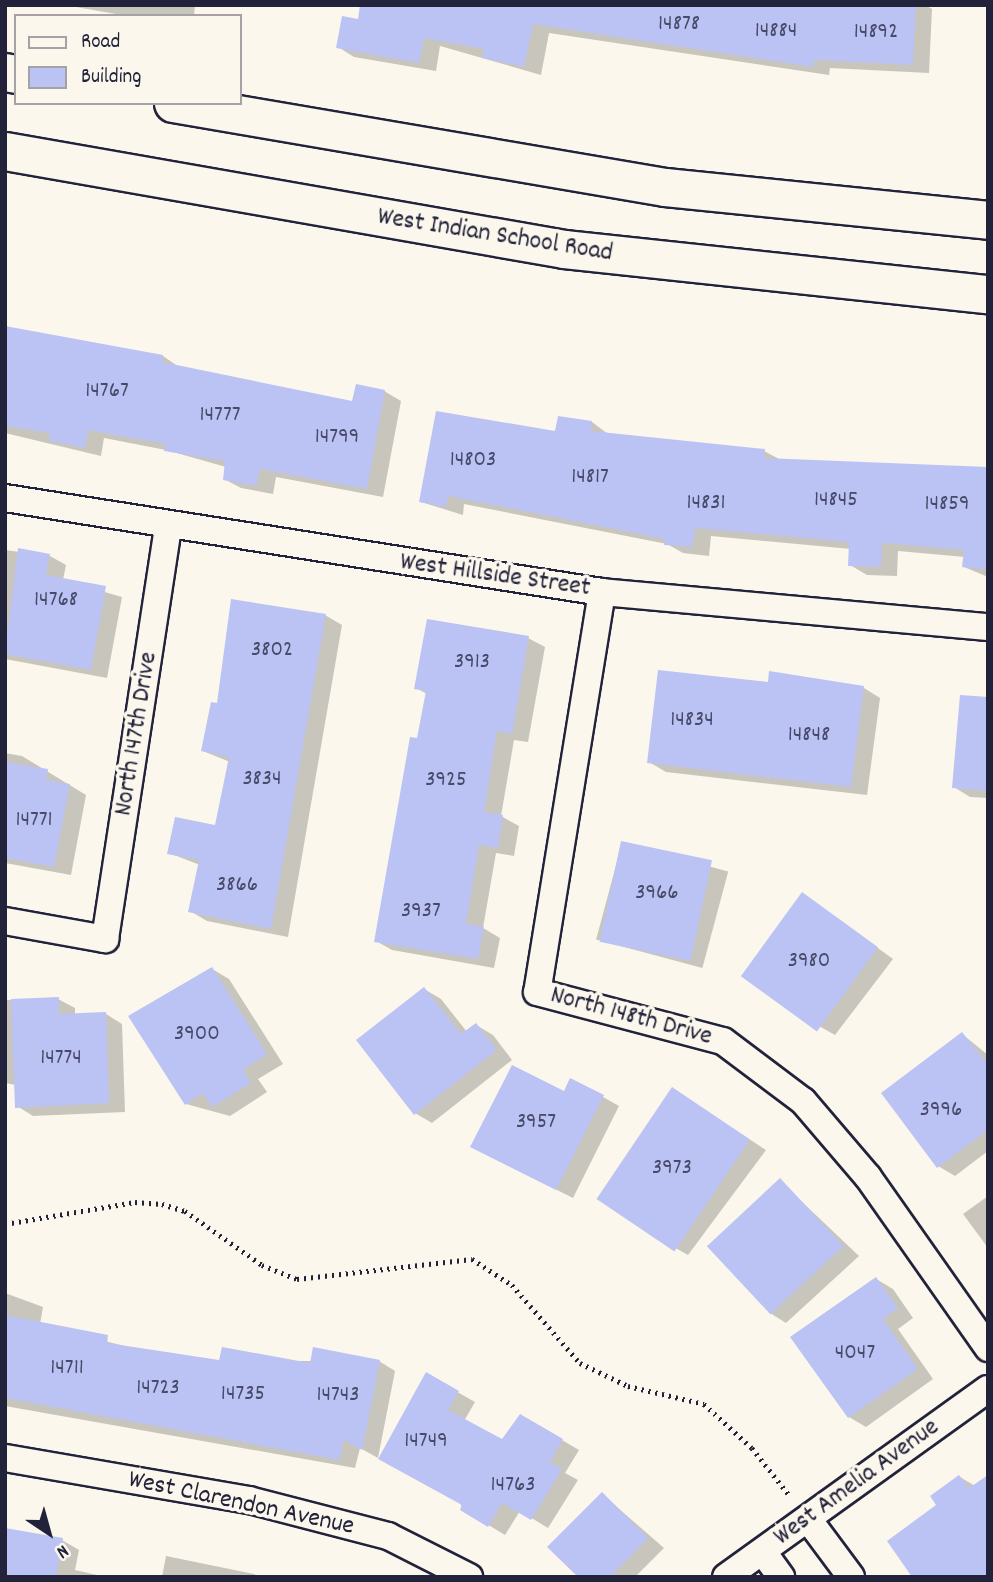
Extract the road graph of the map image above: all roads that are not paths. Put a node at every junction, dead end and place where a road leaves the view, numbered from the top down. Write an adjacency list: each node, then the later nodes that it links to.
1 (185, 105): 3 (main road)
2 (5, 151): 4 (main road, West Indian School Road)
3 (988, 220)
4 (988, 294)
5 (5, 498): 6 (street, West Hillside Street)
6 (168, 528): 7 (street, West Hillside Street); 9 (street, North 147th Drive)
7 (602, 592): 8 (street, West Hillside Street); 10 (street, North 148th Drive)
8 (988, 627)
9 (5, 921)
10 (988, 1348)
11 (988, 1389): 13 (street, West Amelia Avenue)
12 (5, 1458): 15 (street, West Clarendon Avenue)
13 (808, 1519): 14 (street, West Amelia Avenue); 18 (street)
14 (763, 1552): 16 (street, West Amelia Avenue); 17 (street)
15 (469, 1577)
16 (726, 1577)
17 (781, 1577)
18 (851, 1577)

